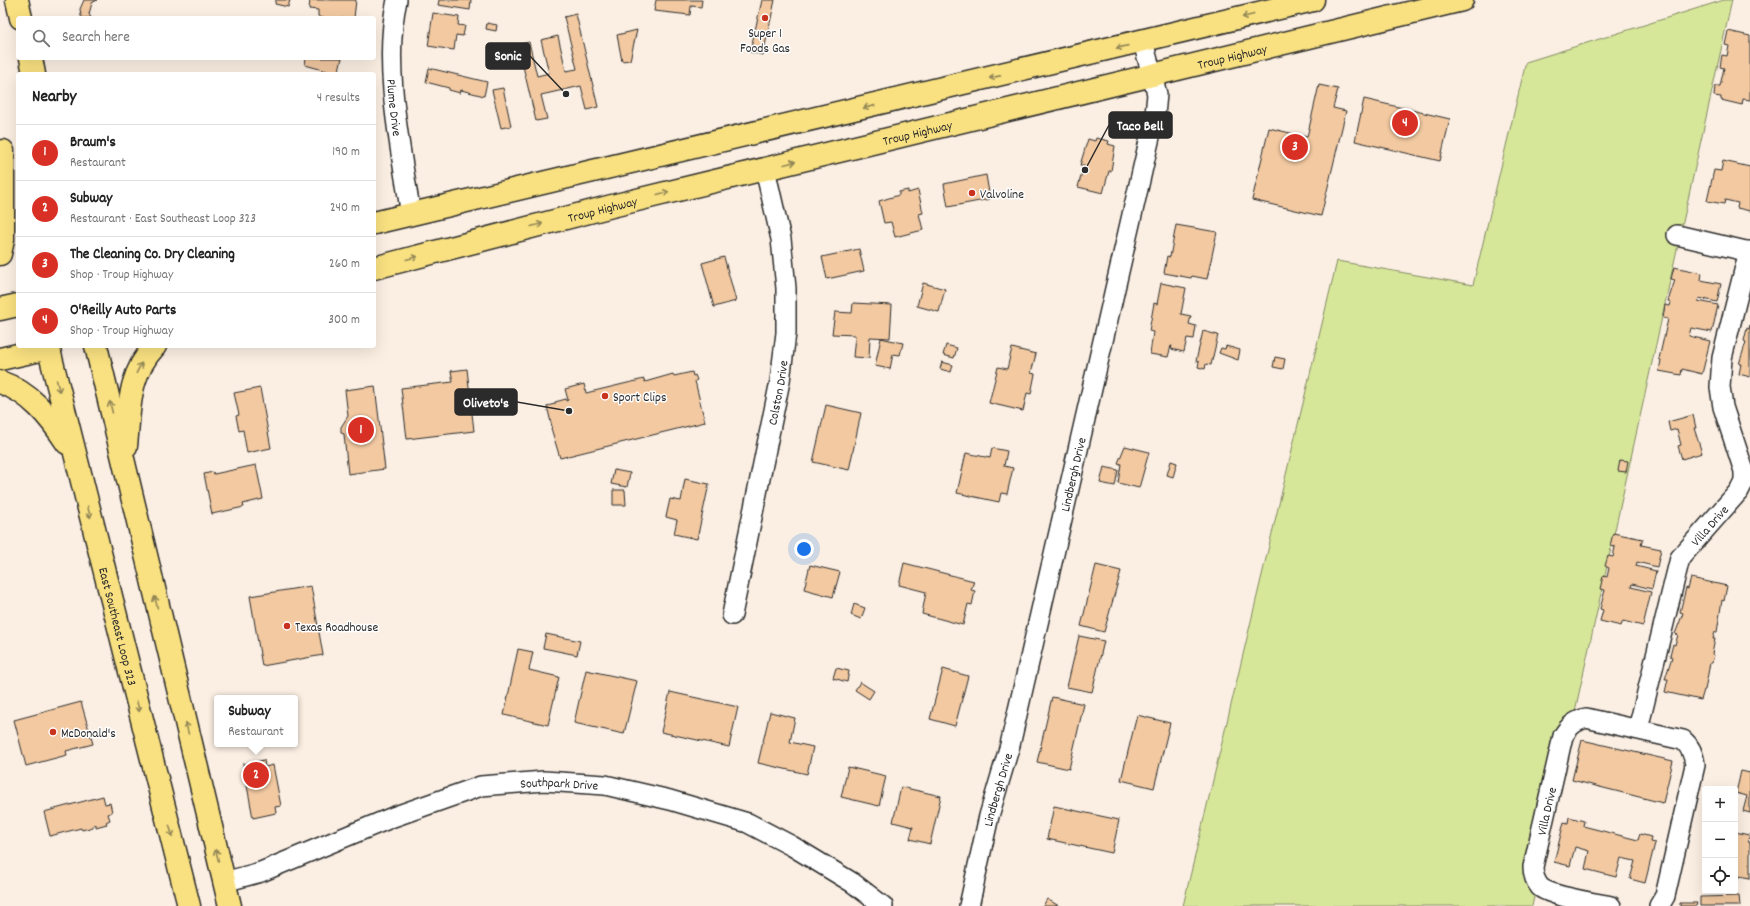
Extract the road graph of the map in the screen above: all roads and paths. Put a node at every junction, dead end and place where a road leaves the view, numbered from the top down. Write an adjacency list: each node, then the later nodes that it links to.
1 (17, 0): 5 (main road)
2 (397, 0): 13 (street, Plume Drive)
3 (1313, 0): 6 (main road, one-way to 6)
4 (1462, 0): 9 (main road, Troup Highway)
5 (21, 16)
6 (1142, 42): 9 (street, Lindbergh Drive); 13 (main road, one-way to 13)
7 (31, 60): 8 (main road)
8 (34, 72)
9 (1152, 75): 11 (main road, Troup Highway, one-way to 9); 36 (street, Lindbergh Drive)
10 (2, 143): 12 (main road); 17 (main road)
11 (764, 169): 18 (main road, Troup Highway, one-way to 11); 29 (street, Colston Drive)
12 (16, 203)
13 (411, 215): 14 (main road)
14 (376, 223)
15 (1677, 235): 16 (street)
16 (1749, 251): 30 (street, Villa Drive)
17 (0, 254)
18 (376, 267)
19 (16, 306): 20 (main road)
20 (0, 310)
21 (47, 348): 25 (main road)
22 (51, 348): 27 (main road, East Southeast Loop 323, one-way to 27)
23 (96, 348): 28 (main road, one-way to 23)
24 (153, 348): 28 (main road, one-way to 24)
25 (0, 359)
26 (0, 382): 27 (main road)
27 (75, 453): 33 (main road, East Southeast Loop 323, one-way to 33)
28 (124, 461): 31 (main road, one-way to 28)
29 (732, 615)
30 (1638, 730): 32 (street, Villa Drive); 37 (street, Villa Drive)
31 (224, 882): 34 (main road); 35 (street, Southpark Drive)
32 (1600, 905)
33 (189, 906)
34 (230, 906)
35 (883, 906)
36 (970, 906)
37 (1659, 906)

